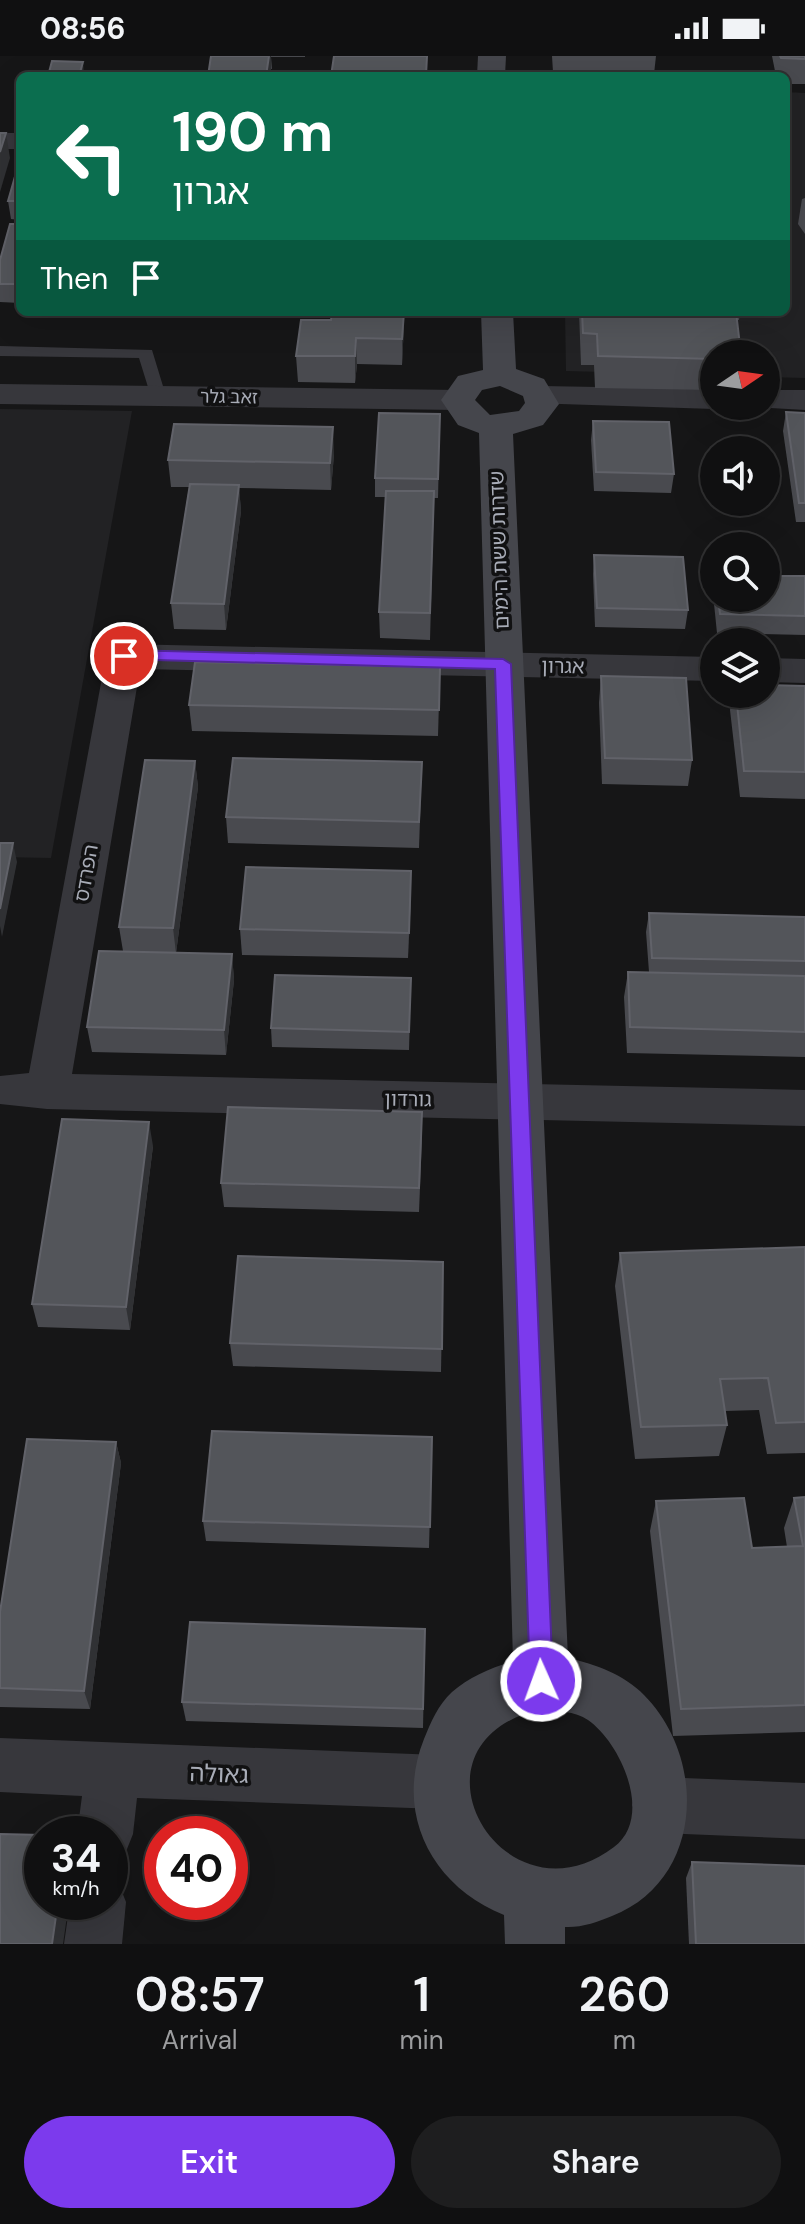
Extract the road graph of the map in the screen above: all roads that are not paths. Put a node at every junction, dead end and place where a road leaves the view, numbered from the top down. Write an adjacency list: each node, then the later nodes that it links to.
1 (497, 316): 3 (street)
2 (0, 351): 5 (lane)
3 (500, 376): 6 (street); 8 (street)
4 (0, 394): 5 (street, זאב גלר)
5 (158, 396): 8 (street, זאב גלר)
6 (541, 396): 7 (street); 11 (street)
7 (700, 399)
8 (458, 400): 11 (street)
9 (780, 400): 10 (street)
10 (805, 400)
11 (496, 426): 13 (street, שדרות ששת הימים)
12 (124, 656): 13 (street, אגרון); 17 (street, הפרדס)
13 (503, 664): 14 (street, אגרון); 18 (street, שדרות ששת הימים)
14 (700, 669)
15 (780, 670): 16 (street)
16 (805, 671)
17 (29, 1091): 18 (street, גורדון)
18 (520, 1102): 19 (street, גורדון); 20 (street, שדרות ששת הימים)
19 (805, 1108)
20 (541, 1681): 23 (street); 24 (street)
21 (0, 1765): 22 (street, גאולה)
22 (112, 1770): 23 (street, גאולה); 26 (street)
23 (438, 1782): 28 (street)
24 (660, 1805): 25 (street); 28 (street)
25 (805, 1811)
26 (107, 1816)
27 (96, 1920): 29 (street)
28 (534, 1925)
29 (93, 1944)

